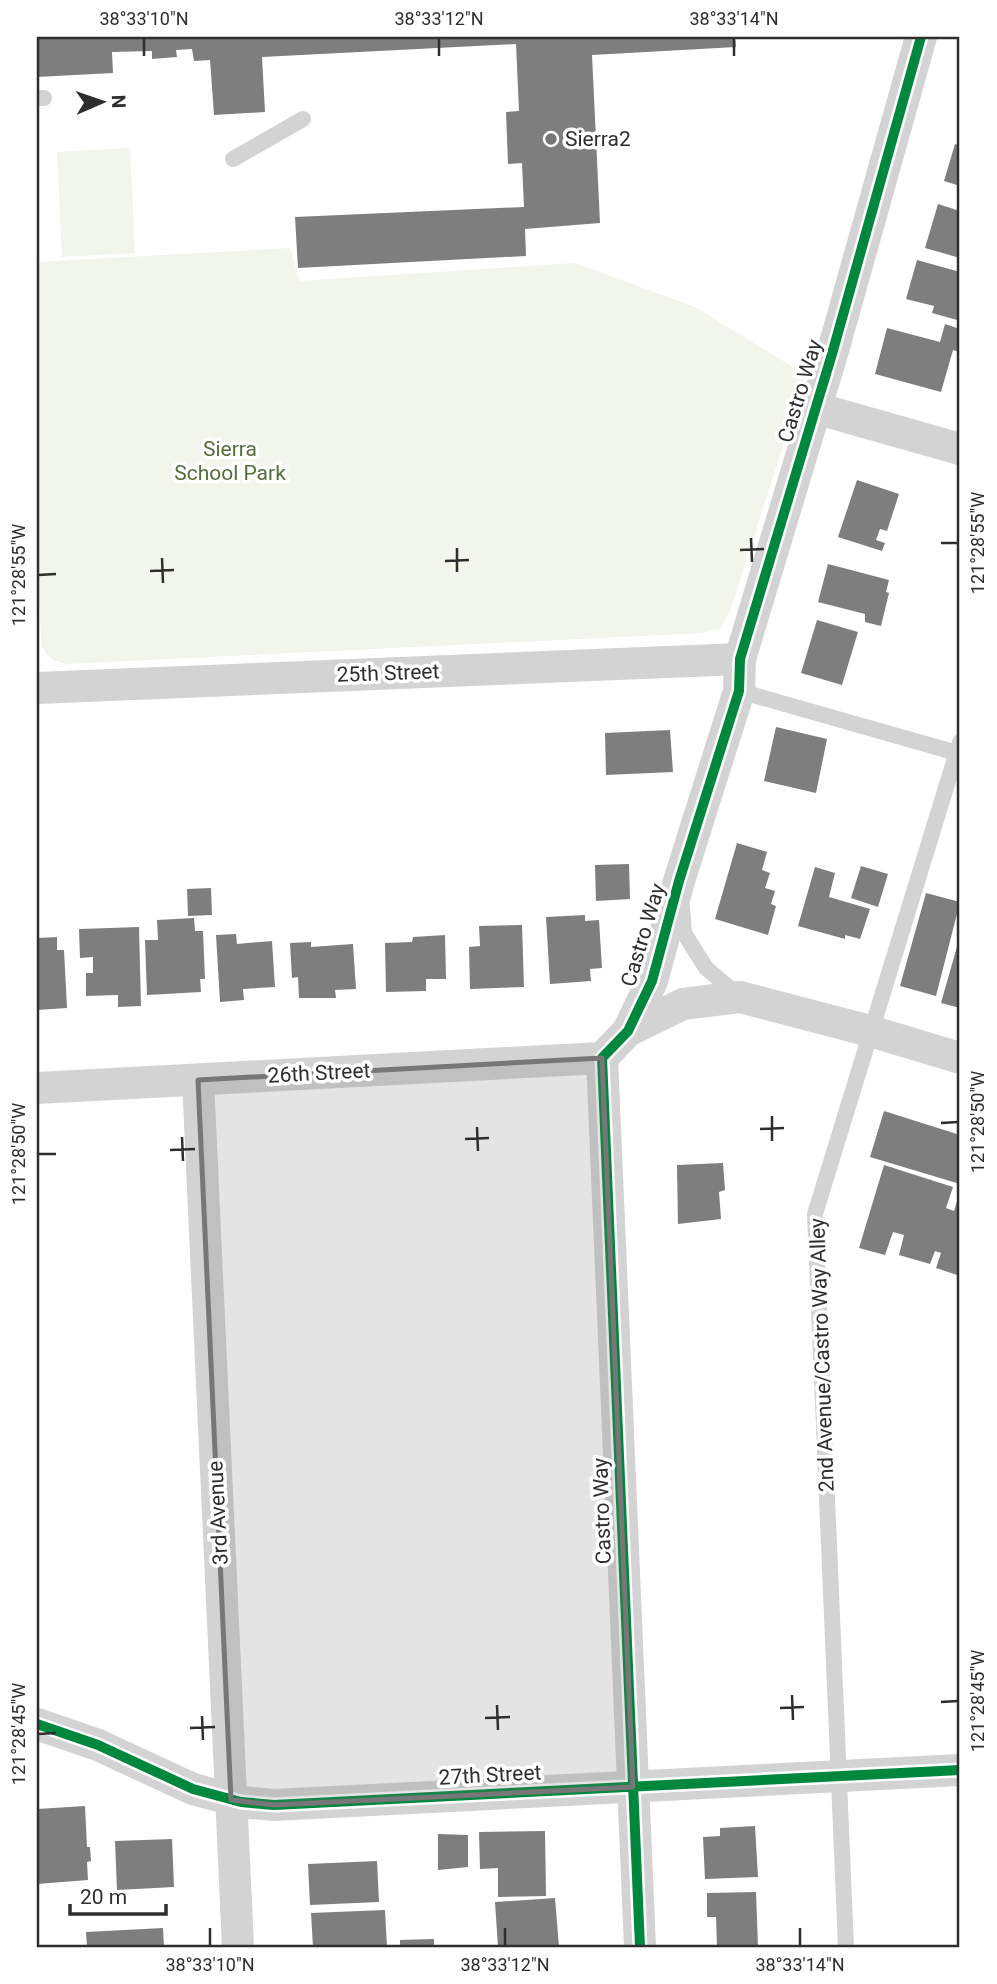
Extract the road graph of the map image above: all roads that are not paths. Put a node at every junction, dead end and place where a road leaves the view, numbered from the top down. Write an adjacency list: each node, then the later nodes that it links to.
1 (921, 37): 4 (street, Castro Way)
2 (303, 119): 3 (lane)
3 (233, 159)
4 (815, 408): 5 (street); 6 (street, Castro Way)
5 (960, 449)
6 (740, 659): 7 (street, 25th Street); 8 (street, Castro Way)
7 (37, 688)
8 (739, 691): 9 (lane); 10 (street, Castro Way)
9 (959, 747): 13 (lane, 2nd Avenue/Castro Way Alley)
10 (679, 881): 11 (lane); 12 (street, Castro Way)
11 (740, 997): 12 (street); 13 (street)
12 (628, 1031): 14 (street, Castro Way)
13 (870, 1031): 15 (street); 20 (lane, 2nd Avenue/Castro Way Alley)
14 (602, 1058): 16 (street, 26th Street); 21 (street, Castro Way)
15 (960, 1058)
16 (198, 1080): 17 (street, 26th Street); 22 (street, 3rd Avenue)
17 (37, 1088)
18 (37, 1724): 22 (street, 27th Street)
19 (960, 1770): 20 (street, 27th Street)
20 (839, 1777): 21 (street, 27th Street); 25 (lane, 2nd Avenue/Castro Way Alley)
21 (633, 1787): 22 (street, 27th Street); 24 (street, Castro Way)
22 (231, 1800): 23 (street, 3rd Avenue)
23 (238, 1947)
24 (640, 1947)
25 (846, 1947)

